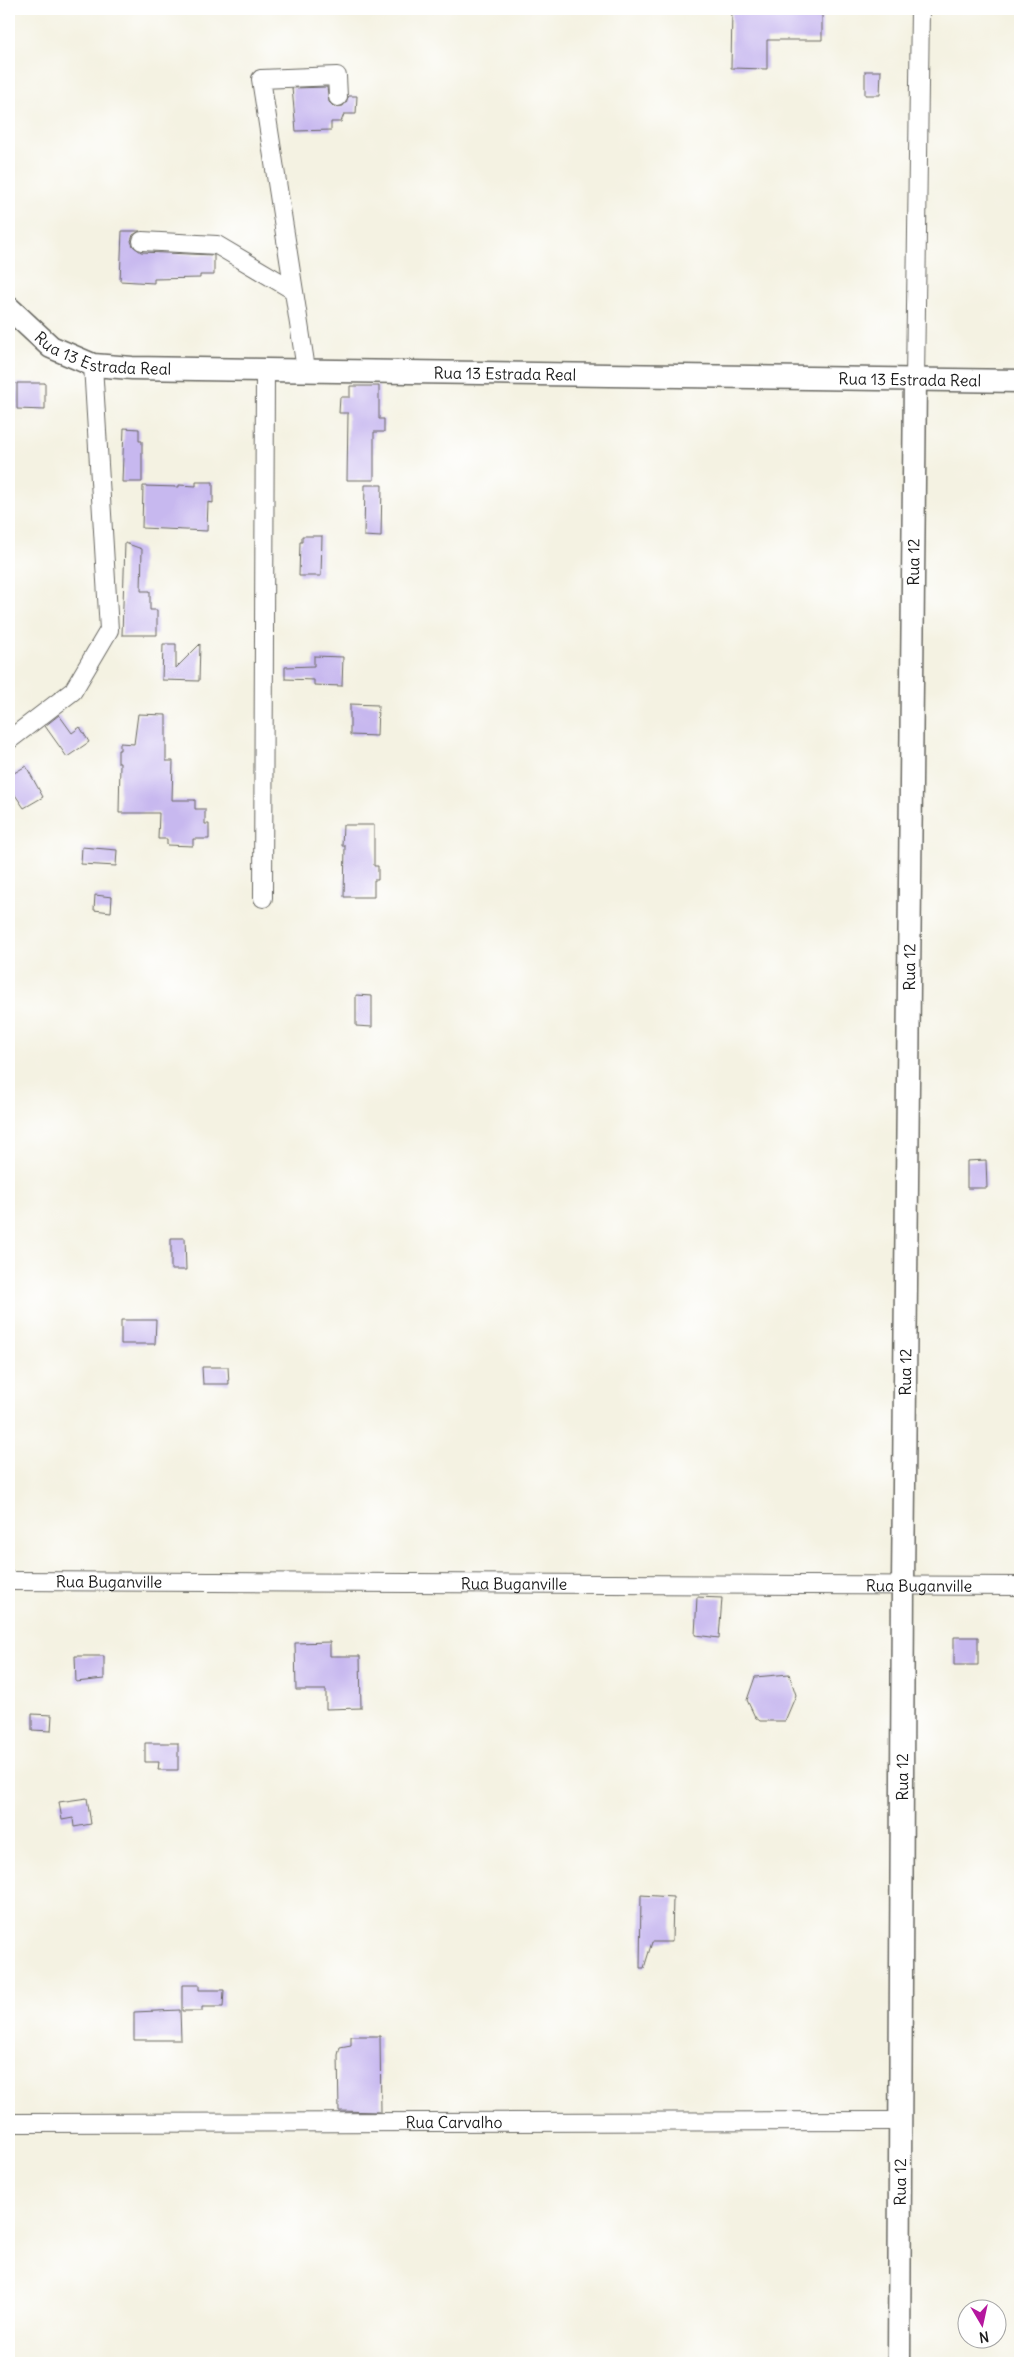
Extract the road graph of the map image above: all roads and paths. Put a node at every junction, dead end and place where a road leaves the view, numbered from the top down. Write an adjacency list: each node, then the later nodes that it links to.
1 (920, 9): 9 (street)
2 (338, 97): 4 (street)
3 (142, 241): 4 (street)
4 (292, 290): 8 (street)
5 (9, 308): 6 (street, Rua 13 Estrada Real)
6 (93, 365): 7 (street, Rua 13 Estrada Real); 11 (street)
7 (265, 368): 8 (street, Rua 13 Estrada Real); 12 (street)
8 (306, 369): 9 (street, Rua 13 Estrada Real)
9 (915, 380): 10 (street, Rua 13 Estrada Real); 14 (street, Rua 12)
10 (1020, 381)
11 (9, 740)
12 (263, 898)
13 (9, 1582): 14 (street, Rua Buganville)
14 (903, 1584): 15 (street, Rua Buganville); 16 (street, Rua 12)
15 (1020, 1586)
16 (900, 2121): 17 (street, Rua Carvalho); 18 (street, Rua 12)
17 (9, 2123)
18 (899, 2363)

